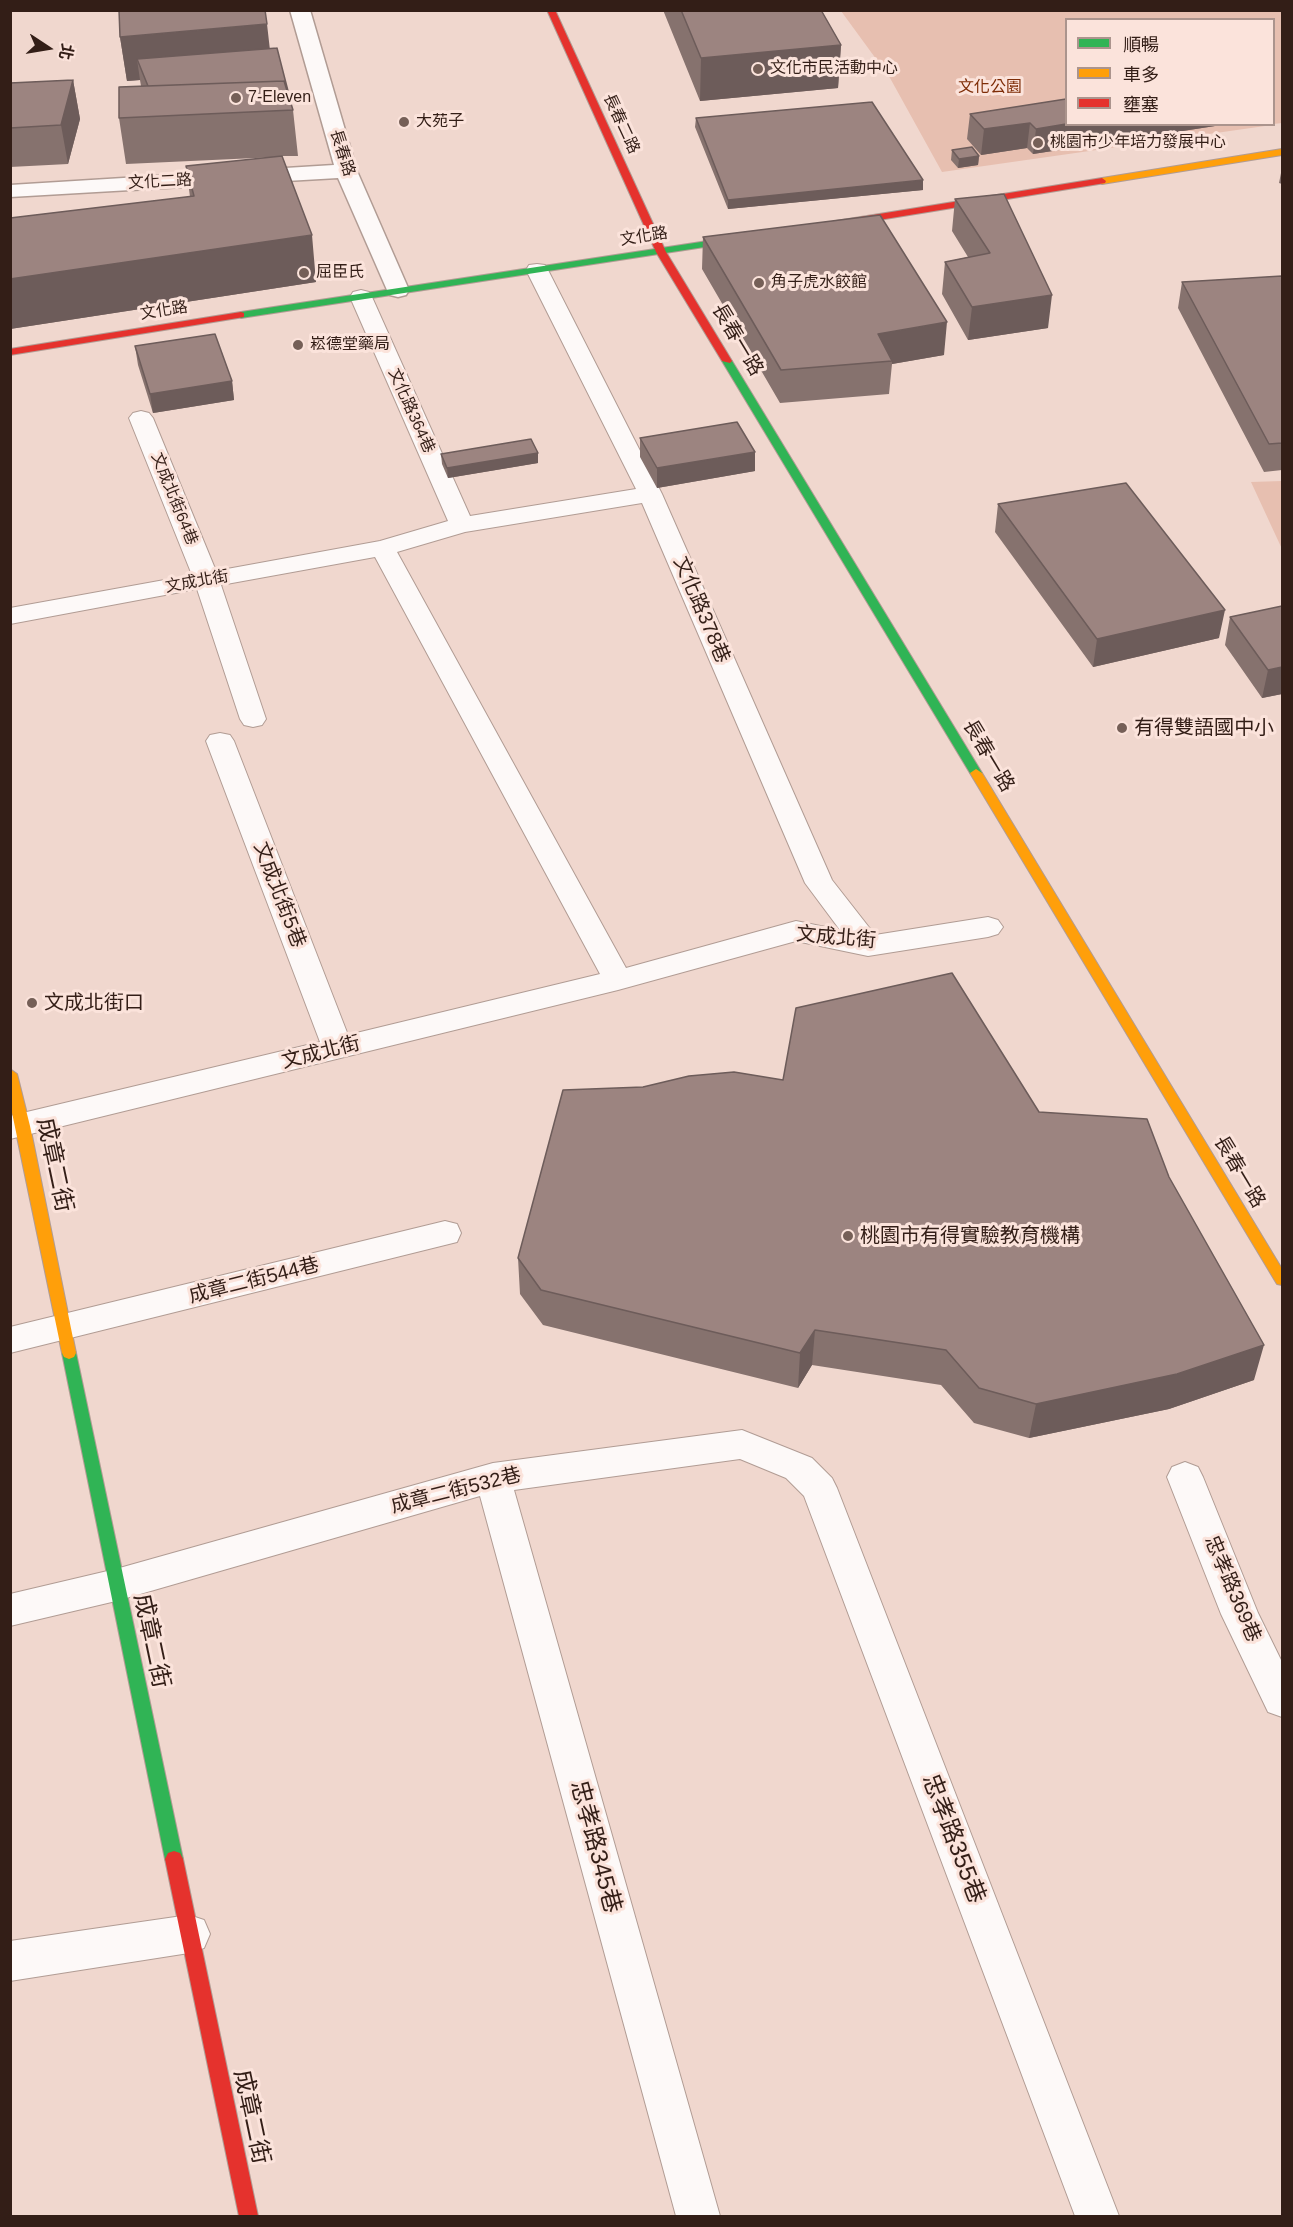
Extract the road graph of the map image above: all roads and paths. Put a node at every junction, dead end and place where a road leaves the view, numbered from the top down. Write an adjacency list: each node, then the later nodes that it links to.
1 (300, 10): 4 (street, 長春路)
2 (550, 10): 8 (street, 長春二路)
3 (1282, 152): 6 (street)
4 (346, 171): 5 (street, 文化二路); 10 (street, 長春路)
5 (10, 191)
6 (826, 226)
7 (755, 237): 8 (street, 文化路)
8 (661, 252): 9 (street, 文化路); 28 (street, 長春一路)
9 (537, 270): 10 (street, 文化路); 14 (lane, 文化路378巷)
10 (398, 290): 11 (street, 文化路)
11 (361, 297): 12 (street, 文化路); 15 (lane, 文化路364巷)
12 (10, 352)
13 (141, 418): 17 (lane, 文成北街64巷)
14 (650, 494): 15 (lane, 文成北街); 22 (lane, 文化路378巷)
15 (462, 525): 16 (lane, 文成北街)
16 (383, 548): 17 (lane, 文成北街); 23 (lane)
17 (207, 580): 18 (lane, 文成北街); 19 (lane, 文成北街64巷)
18 (10, 616)
19 (253, 719)
20 (220, 741): 24 (lane, 文成北街5巷)
21 (988, 927): 22 (lane, 文成北街)
22 (868, 946): 23 (lane, 文成北街)
23 (618, 980): 24 (lane, 文成北街)
24 (338, 1049): 26 (lane, 文成北街)
25 (10, 1074): 26 (street, 成章二街)
26 (17, 1127): 29 (street, 成章二街)
27 (445, 1233): 29 (lane, 成章二街544巷)
28 (1282, 1280)
29 (64, 1329): 30 (lane, 成章二街544巷); 34 (street, 成章二街)
30 (10, 1340)
31 (799, 1468): 33 (lane, 成章二街532巷); 41 (lane, 忠孝路355巷)
32 (1185, 1477): 36 (lane, 忠孝路369巷)
33 (493, 1478): 34 (lane, 成章二街532巷); 40 (lane, 忠孝路345巷)
34 (116, 1585): 35 (lane, 成章二街532巷); 37 (street, 成章二街)
35 (10, 1610)
36 (1282, 1700)
37 (189, 1934): 38 (lane); 39 (street, 成章二街)
38 (10, 1961)
39 (249, 2217)
40 (698, 2217)
41 (1097, 2217)

